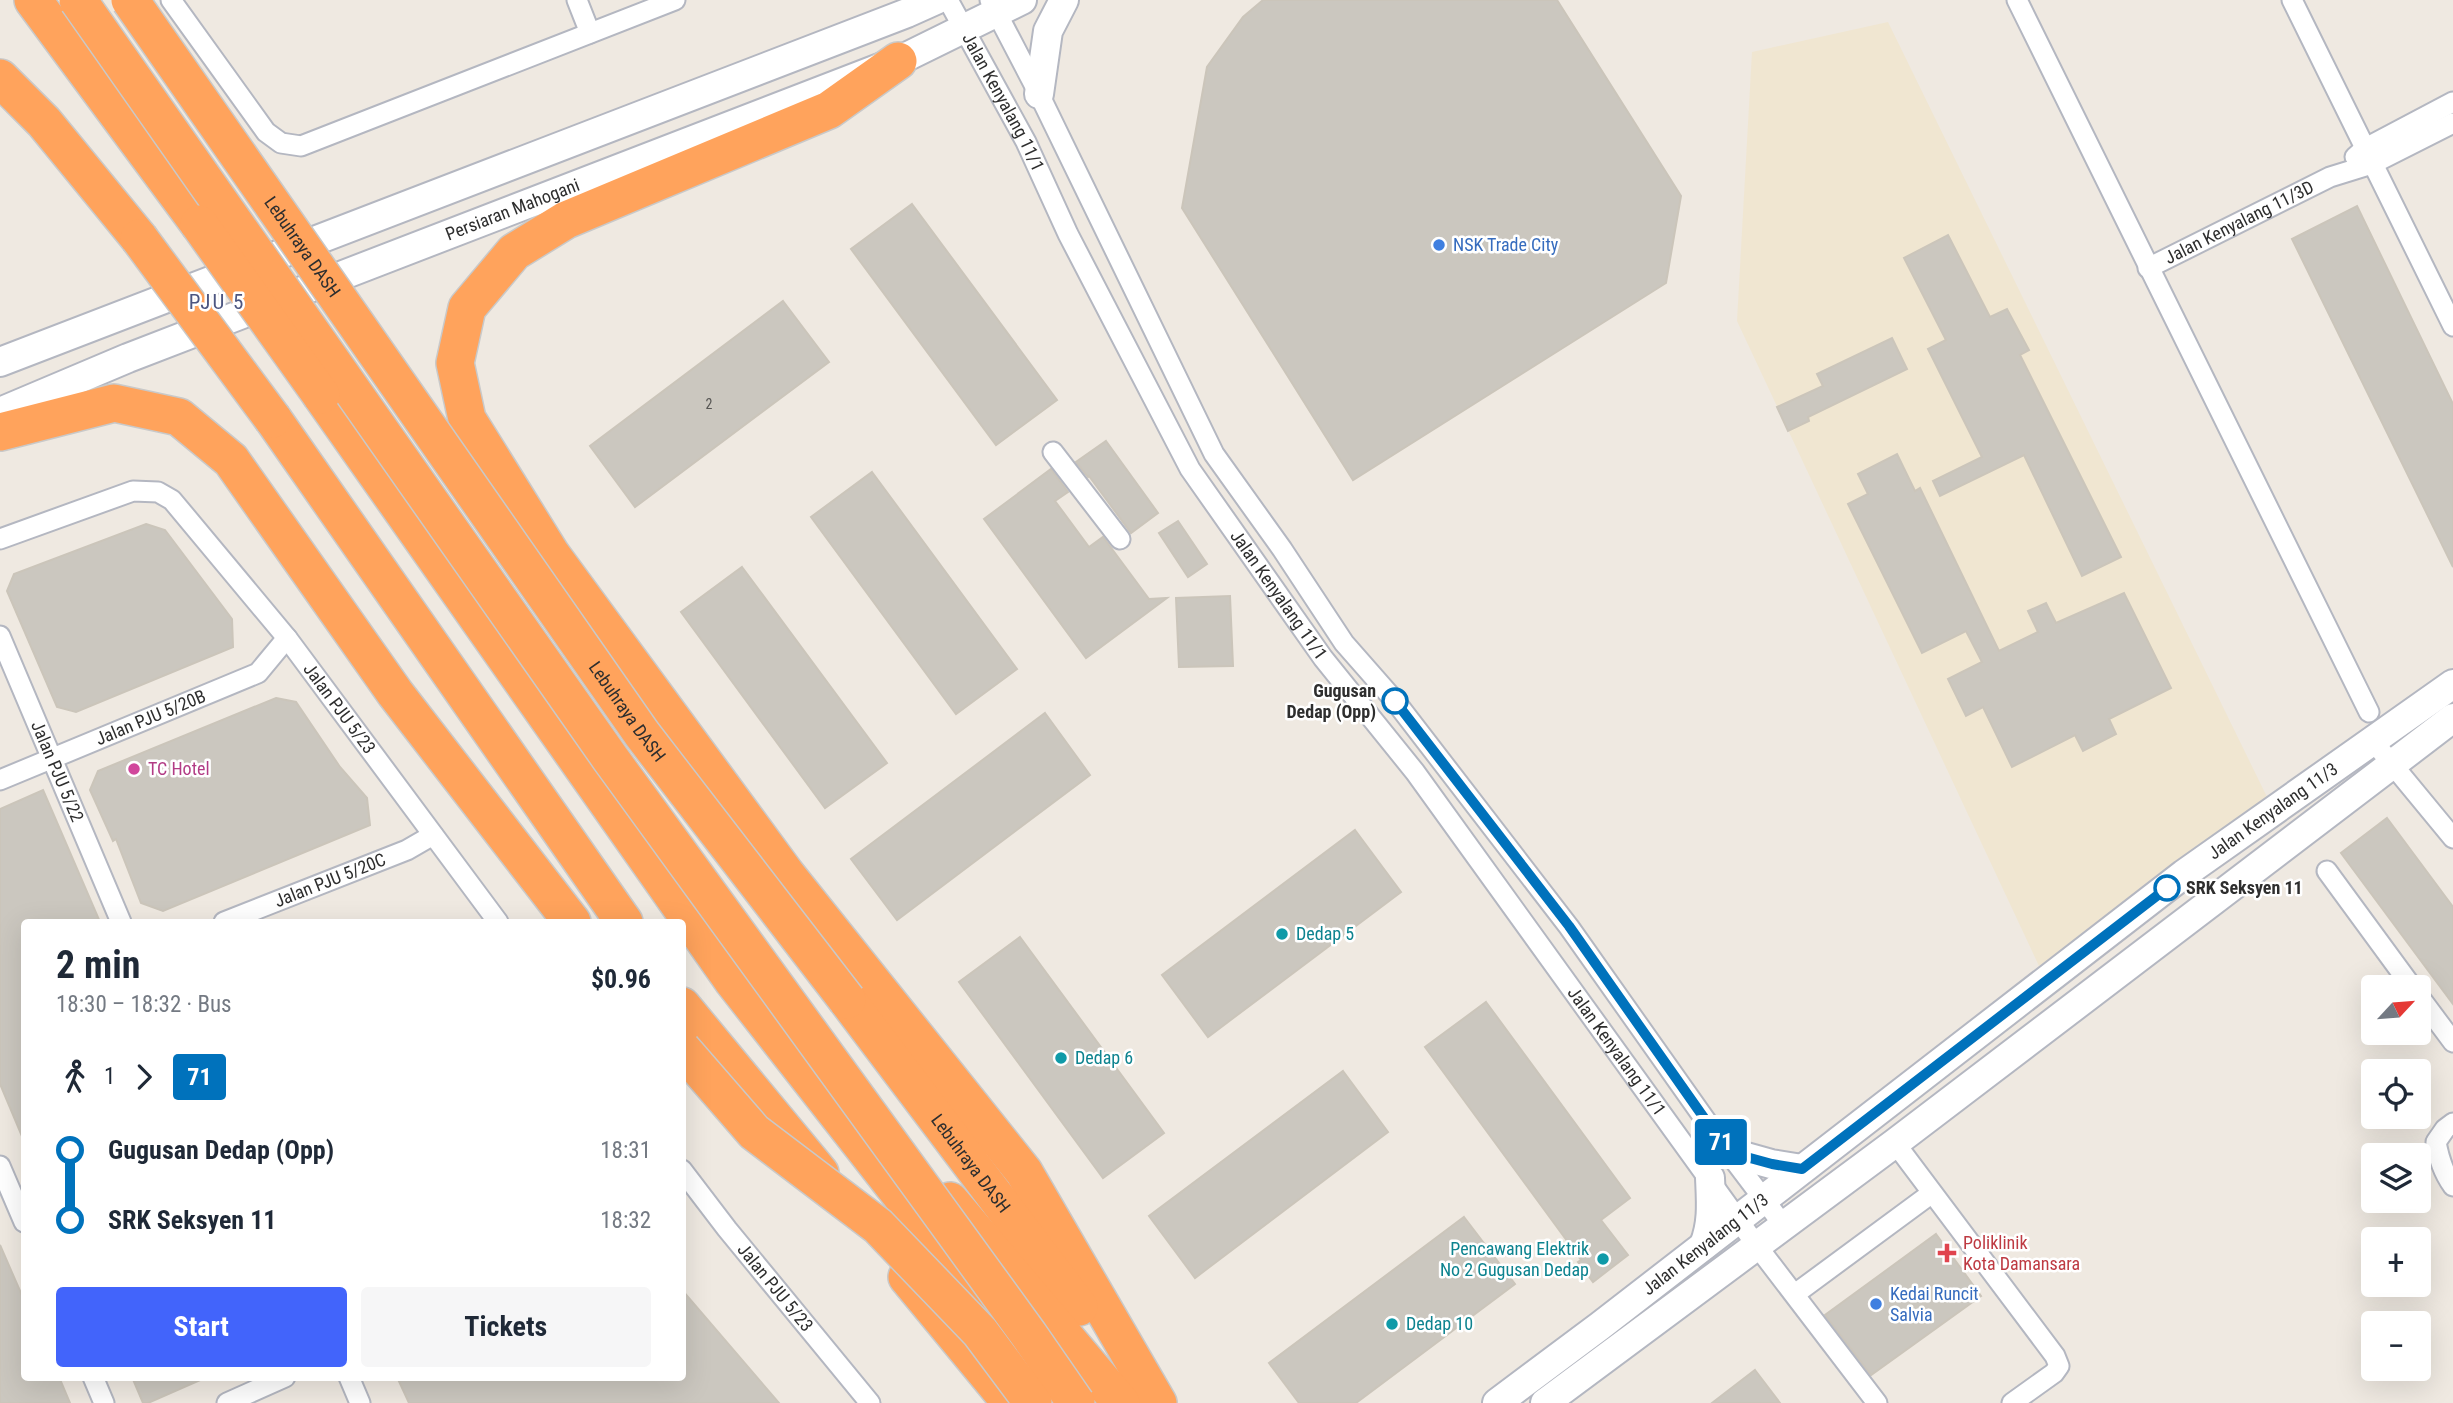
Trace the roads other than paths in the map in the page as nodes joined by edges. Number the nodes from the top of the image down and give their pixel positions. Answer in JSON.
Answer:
{"nodes":[{"id":1,"x":33,"y":0,"type":"edge"},
{"id":2,"x":78,"y":0,"type":"edge"},
{"id":3,"x":130,"y":0,"type":"edge"},
{"id":4,"x":171,"y":0,"type":"edge"},
{"id":5,"x":577,"y":0,"type":"edge"},
{"id":6,"x":675,"y":0,"type":"edge"},
{"id":7,"x":936,"y":0,"type":"edge"},
{"id":8,"x":948,"y":0,"type":"edge"},
{"id":9,"x":1022,"y":0,"type":"edge"},
{"id":10,"x":1064,"y":0,"type":"edge"},
{"id":11,"x":2017,"y":0,"type":"edge"},
{"id":12,"x":2292,"y":0,"type":"edge"},
{"id":13,"x":993,"y":6,"type":"edge"},
{"id":14,"x":964,"y":28,"type":"junction"},
{"id":15,"x":590,"y":33,"type":"junction"},
{"id":16,"x":898,"y":61,"type":"junction"},
{"id":17,"x":0,"y":78,"type":"edge"},
{"id":18,"x":1038,"y":93,"type":"junction"},
{"id":19,"x":2453,"y":102,"type":"edge"},
{"id":20,"x":2453,"y":123,"type":"edge"},
{"id":21,"x":2368,"y":157,"type":"junction"},
{"id":22,"x":2148,"y":268,"type":"junction"},
{"id":23,"x":2453,"y":326,"type":"edge"},
{"id":24,"x":0,"y":362,"type":"edge"},
{"id":25,"x":0,"y":412,"type":"edge"},
{"id":26,"x":0,"y":432,"type":"edge"},
{"id":27,"x":1053,"y":452,"type":"dead end"},
{"id":28,"x":0,"y":539,"type":"edge"},
{"id":29,"x":1120,"y":539,"type":"dead end"},
{"id":30,"x":0,"y":636,"type":"edge"},
{"id":31,"x":287,"y":638,"type":"junction"},
{"id":32,"x":2453,"y":684,"type":"edge"},
{"id":33,"x":2369,"y":712,"type":"dead end"},
{"id":34,"x":2453,"y":718,"type":"edge"},
{"id":35,"x":2373,"y":741,"type":"junction"},
{"id":36,"x":51,"y":759,"type":"junction"},
{"id":37,"x":2392,"y":765,"type":"junction"},
{"id":38,"x":0,"y":780,"type":"edge"},
{"id":39,"x":433,"y":835,"type":"junction"},
{"id":40,"x":2453,"y":838,"type":"edge"},
{"id":41,"x":2327,"y":871,"type":"dead end"},
{"id":42,"x":118,"y":914,"type":"edge"},
{"id":43,"x":231,"y":919,"type":"edge"},
{"id":44,"x":496,"y":919,"type":"edge"},
{"id":45,"x":570,"y":919,"type":"edge"},
{"id":46,"x":622,"y":919,"type":"edge"},
{"id":47,"x":2403,"y":975,"type":"edge"},
{"id":48,"x":733,"y":981,"type":"junction"},
{"id":49,"x":686,"y":1011,"type":"edge"},
{"id":50,"x":2431,"y":1012,"type":"edge"},
{"id":51,"x":2453,"y":1042,"type":"edge"},
{"id":52,"x":686,"y":1054,"type":"edge"},
{"id":53,"x":2453,"y":1123,"type":"edge"},
{"id":54,"x":1895,"y":1143,"type":"junction"},
{"id":55,"x":1728,"y":1152,"type":"junction"},
{"id":56,"x":0,"y":1167,"type":"edge"},
{"id":57,"x":1802,"y":1169,"type":"junction"},
{"id":58,"x":686,"y":1175,"type":"edge"},
{"id":59,"x":1710,"y":1178,"type":"junction"},
{"id":60,"x":2449,"y":1181,"type":"edge"},
{"id":61,"x":1932,"y":1193,"type":"junction"},
{"id":62,"x":1764,"y":1198,"type":"junction"},
{"id":63,"x":21,"y":1215,"type":"edge"},
{"id":64,"x":1737,"y":1218,"type":"junction"},
{"id":65,"x":1784,"y":1226,"type":"junction"},
{"id":66,"x":1703,"y":1245,"type":"junction"},
{"id":67,"x":1757,"y":1246,"type":"junction"},
{"id":68,"x":1795,"y":1294,"type":"junction"},
{"id":69,"x":1557,"y":1358,"type":"junction"},
{"id":70,"x":1575,"y":1380,"type":"junction"},
{"id":71,"x":95,"y":1381,"type":"edge"},
{"id":72,"x":276,"y":1381,"type":"edge"},
{"id":73,"x":351,"y":1381,"type":"edge"},
{"id":74,"x":104,"y":1403,"type":"edge"},
{"id":75,"x":227,"y":1403,"type":"edge"},
{"id":76,"x":360,"y":1403,"type":"edge"},
{"id":77,"x":870,"y":1403,"type":"edge"},
{"id":78,"x":1011,"y":1403,"type":"edge"},
{"id":79,"x":1033,"y":1403,"type":"edge"},
{"id":80,"x":1066,"y":1403,"type":"edge"},
{"id":81,"x":1076,"y":1403,"type":"edge"},
{"id":82,"x":1121,"y":1403,"type":"edge"},
{"id":83,"x":1151,"y":1403,"type":"edge"},
{"id":84,"x":1158,"y":1403,"type":"edge"},
{"id":85,"x":1497,"y":1403,"type":"edge"},
{"id":86,"x":1545,"y":1403,"type":"edge"},
{"id":87,"x":1877,"y":1403,"type":"edge"},
{"id":88,"x":2012,"y":1403,"type":"edge"}],
"edges":[{"from":1,"to":48,"type":"highway","bridge":true},
{"from":2,"to":81,"type":"highway","bridge":true},
{"from":3,"to":83,"type":"highway","name":"Lebuhraya DASH","bridge":true},
{"from":4,"to":15,"type":"street"},
{"from":5,"to":15,"type":"street"},
{"from":6,"to":15,"type":"street"},
{"from":7,"to":24,"type":"street"},
{"from":8,"to":14,"type":"street","name":"Jalan Kenyalang 11/1"},
{"from":9,"to":13,"type":"street","name":"Persiaran Mahogani"},
{"from":10,"to":18,"type":"street"},
{"from":11,"to":22,"type":"street"},
{"from":12,"to":21,"type":"street"},
{"from":13,"to":14,"type":"street","name":"Persiaran Mahogani"},
{"from":13,"to":18,"type":"street","name":"Jalan Kenyalang 11/1"},
{"from":14,"to":16,"type":"street","name":"Persiaran Mahogani"},
{"from":14,"to":59,"type":"street","name":"Jalan Kenyalang 11/1"},
{"from":16,"to":25,"type":"street","name":"Persiaran Mahogani"},
{"from":16,"to":84,"type":"highway"},
{"from":17,"to":46,"type":"highway","bridge":true},
{"from":18,"to":55,"type":"street","name":"Jalan Kenyalang 11/1"},
{"from":19,"to":21,"type":"street","name":"Jalan Kenyalang 11/3D"},
{"from":20,"to":21,"type":"street","name":"Jalan Kenyalang 11/3D"},
{"from":21,"to":22,"type":"street","name":"Jalan Kenyalang 11/3D"},
{"from":21,"to":23,"type":"street"},
{"from":22,"to":33,"type":"street"},
{"from":26,"to":45,"type":"highway"},
{"from":27,"to":29,"type":"street"},
{"from":28,"to":31,"type":"street","name":"Jalan PJU 5/23"},
{"from":30,"to":36,"type":"street","name":"Jalan PJU 5/22"},
{"from":31,"to":36,"type":"street","name":"Jalan PJU 5/20B"},
{"from":31,"to":39,"type":"street","name":"Jalan PJU 5/23"},
{"from":32,"to":35,"type":"street","name":"Jalan Kenyalang 11/3"},
{"from":34,"to":37,"type":"street","name":"Jalan Kenyalang 11/3"},
{"from":35,"to":37,"type":"street"},
{"from":35,"to":57,"type":"street","name":"Jalan Kenyalang 11/3"},
{"from":36,"to":38,"type":"street","name":"Jalan PJU 5/20B"},
{"from":36,"to":42,"type":"street","name":"Jalan PJU 5/22"},
{"from":37,"to":40,"type":"street"},
{"from":37,"to":54,"type":"street","name":"Jalan Kenyalang 11/3"},
{"from":39,"to":43,"type":"street","name":"Jalan PJU 5/20C"},
{"from":39,"to":44,"type":"street","name":"Jalan PJU 5/23"},
{"from":41,"to":47,"type":"street"},
{"from":48,"to":80,"type":"highway"},
{"from":48,"to":82,"type":"highway"},
{"from":49,"to":78,"type":"highway"},
{"from":50,"to":51,"type":"street"},
{"from":52,"to":79,"type":"highway","bridge":true},
{"from":53,"to":60,"type":"street"},
{"from":54,"to":61,"type":"street"},
{"from":54,"to":65,"type":"street","name":"Jalan Kenyalang 11/3"},
{"from":55,"to":57,"type":"street"},
{"from":55,"to":62,"type":"street","name":"Jalan Kenyalang 11/1"},
{"from":56,"to":63,"type":"street"},
{"from":57,"to":62,"type":"street","name":"Jalan Kenyalang 11/3"},
{"from":58,"to":77,"type":"street","name":"Jalan PJU 5/23"},
{"from":59,"to":64,"type":"street","name":"Jalan Kenyalang 11/1"},
{"from":59,"to":66,"type":"street"},
{"from":61,"to":68,"type":"street"},
{"from":61,"to":88,"type":"street"},
{"from":62,"to":64,"type":"street","name":"Jalan Kenyalang 11/3"},
{"from":62,"to":65,"type":"street","name":"Jalan Kenyalang 11/1"},
{"from":64,"to":66,"type":"street","name":"Jalan Kenyalang 11/3"},
{"from":64,"to":67,"type":"street","name":"Jalan Kenyalang 11/1"},
{"from":65,"to":67,"type":"street","name":"Jalan Kenyalang 11/3"},
{"from":66,"to":69,"type":"street","name":"Jalan Kenyalang 11/3"},
{"from":67,"to":68,"type":"street","name":"Jalan Kenyalang 11/1"},
{"from":67,"to":70,"type":"street","name":"Jalan Kenyalang 11/3"},
{"from":68,"to":87,"type":"street","name":"Jalan Kenyalang 11/1"},
{"from":69,"to":70,"type":"street"},
{"from":69,"to":85,"type":"street","name":"Jalan Kenyalang 11/3"},
{"from":70,"to":86,"type":"street","name":"Jalan Kenyalang 11/3"},
{"from":71,"to":74,"type":"street"},
{"from":72,"to":75,"type":"street"},
{"from":73,"to":76,"type":"street"}]}
